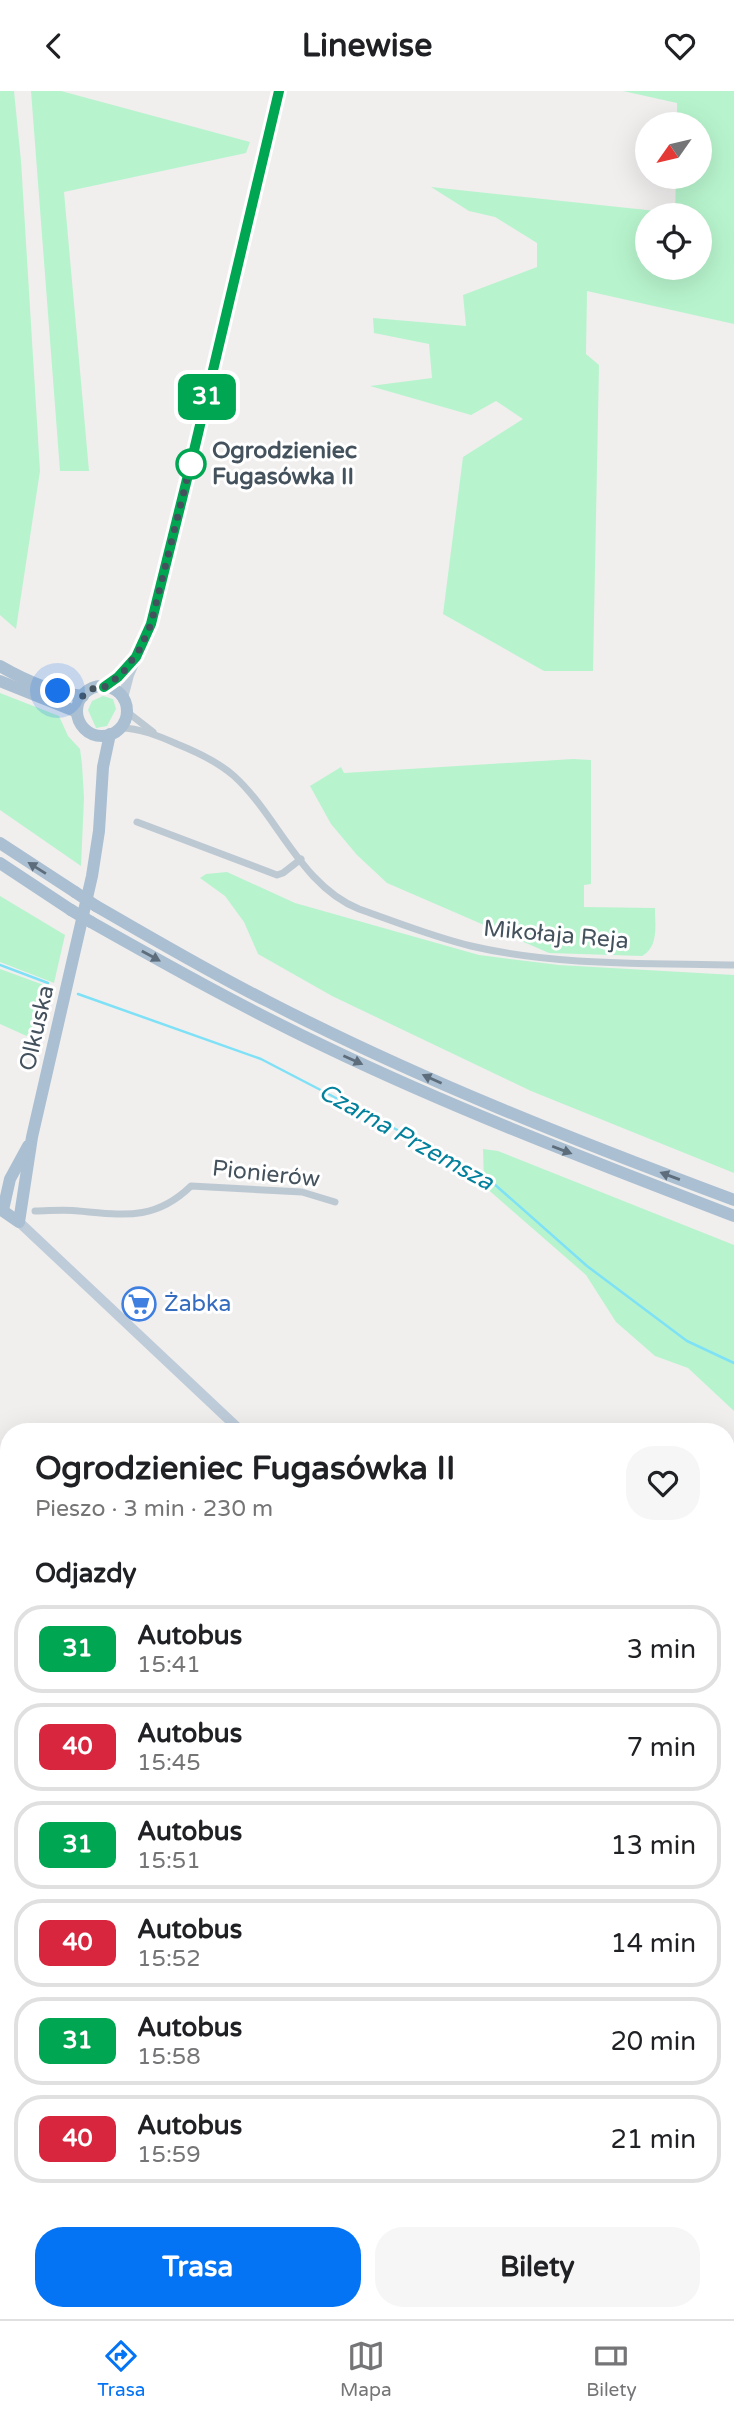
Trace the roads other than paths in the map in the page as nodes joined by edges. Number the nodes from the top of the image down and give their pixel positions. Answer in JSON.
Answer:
{"nodes":[{"id":1,"x":279,"y":91,"type":"edge"},
{"id":2,"x":136,"y":657,"type":"junction"},
{"id":3,"x":0,"y":666,"type":"edge"},
{"id":4,"x":0,"y":681,"type":"edge"},
{"id":5,"x":104,"y":687,"type":"junction"},
{"id":6,"x":83,"y":696,"type":"junction"},
{"id":7,"x":125,"y":705,"type":"junction"},
{"id":8,"x":77,"y":712,"type":"junction"},
{"id":9,"x":115,"y":731,"type":"junction"},
{"id":10,"x":92,"y":734,"type":"junction"},
{"id":11,"x":157,"y":735,"type":"junction"},
{"id":12,"x":101,"y":783,"type":"junction"},
{"id":13,"x":137,"y":822,"type":"dead end"},
{"id":14,"x":0,"y":843,"type":"edge"},
{"id":15,"x":301,"y":859,"type":"junction"},
{"id":16,"x":0,"y":863,"type":"edge"},
{"id":17,"x":86,"y":925,"type":"junction"},
{"id":18,"x":734,"y":965,"type":"edge"},
{"id":19,"x":32,"y":1137,"type":"junction"},
{"id":20,"x":5,"y":1181,"type":"edge"},
{"id":21,"x":734,"y":1200,"type":"edge"},
{"id":22,"x":335,"y":1202,"type":"dead end"},
{"id":23,"x":1,"y":1210,"type":"edge"},
{"id":24,"x":35,"y":1211,"type":"dead end"},
{"id":25,"x":734,"y":1216,"type":"edge"},
{"id":26,"x":19,"y":1222,"type":"junction"},
{"id":27,"x":233,"y":1423,"type":"edge"}],
"edges":[{"from":1,"to":2,"type":"main road"},
{"from":2,"to":5,"type":"main road"},
{"from":2,"to":7,"type":"main road"},
{"from":3,"to":6,"type":"main road"},
{"from":4,"to":8,"type":"main road"},
{"from":5,"to":6,"type":"main road"},
{"from":5,"to":7,"type":"main road"},
{"from":6,"to":8,"type":"main road"},
{"from":7,"to":9,"type":"main road"},
{"from":7,"to":11,"type":"street","name":"Mikołaja Reja"},
{"from":8,"to":10,"type":"main road"},
{"from":9,"to":10,"type":"main road"},
{"from":9,"to":11,"type":"street","name":"Mikołaja Reja"},
{"from":9,"to":12,"type":"main road"},
{"from":10,"to":12,"type":"main road"},
{"from":11,"to":15,"type":"street","name":"Mikołaja Reja"},
{"from":12,"to":17,"type":"main road","name":"Olkuska"},
{"from":13,"to":15,"type":"street"},
{"from":21,"to":14,"type":"main road","one_way":true,"bridge":true},
{"from":15,"to":18,"type":"street","name":"Mikołaja Reja"},
{"from":16,"to":17,"type":"main road","bridge":true},
{"from":17,"to":19,"type":"main road","name":"Olkuska"},
{"from":17,"to":25,"type":"main road","one_way":true},
{"from":19,"to":20,"type":"main road","name":"Olkuska"},
{"from":19,"to":26,"type":"main road","name":"Olkuska"},
{"from":20,"to":23,"type":"main road","name":"Olkuska"},
{"from":22,"to":24,"type":"street","name":"Pionierów"},
{"from":23,"to":26,"type":"main road"},
{"from":26,"to":27,"type":"main road"}]}
